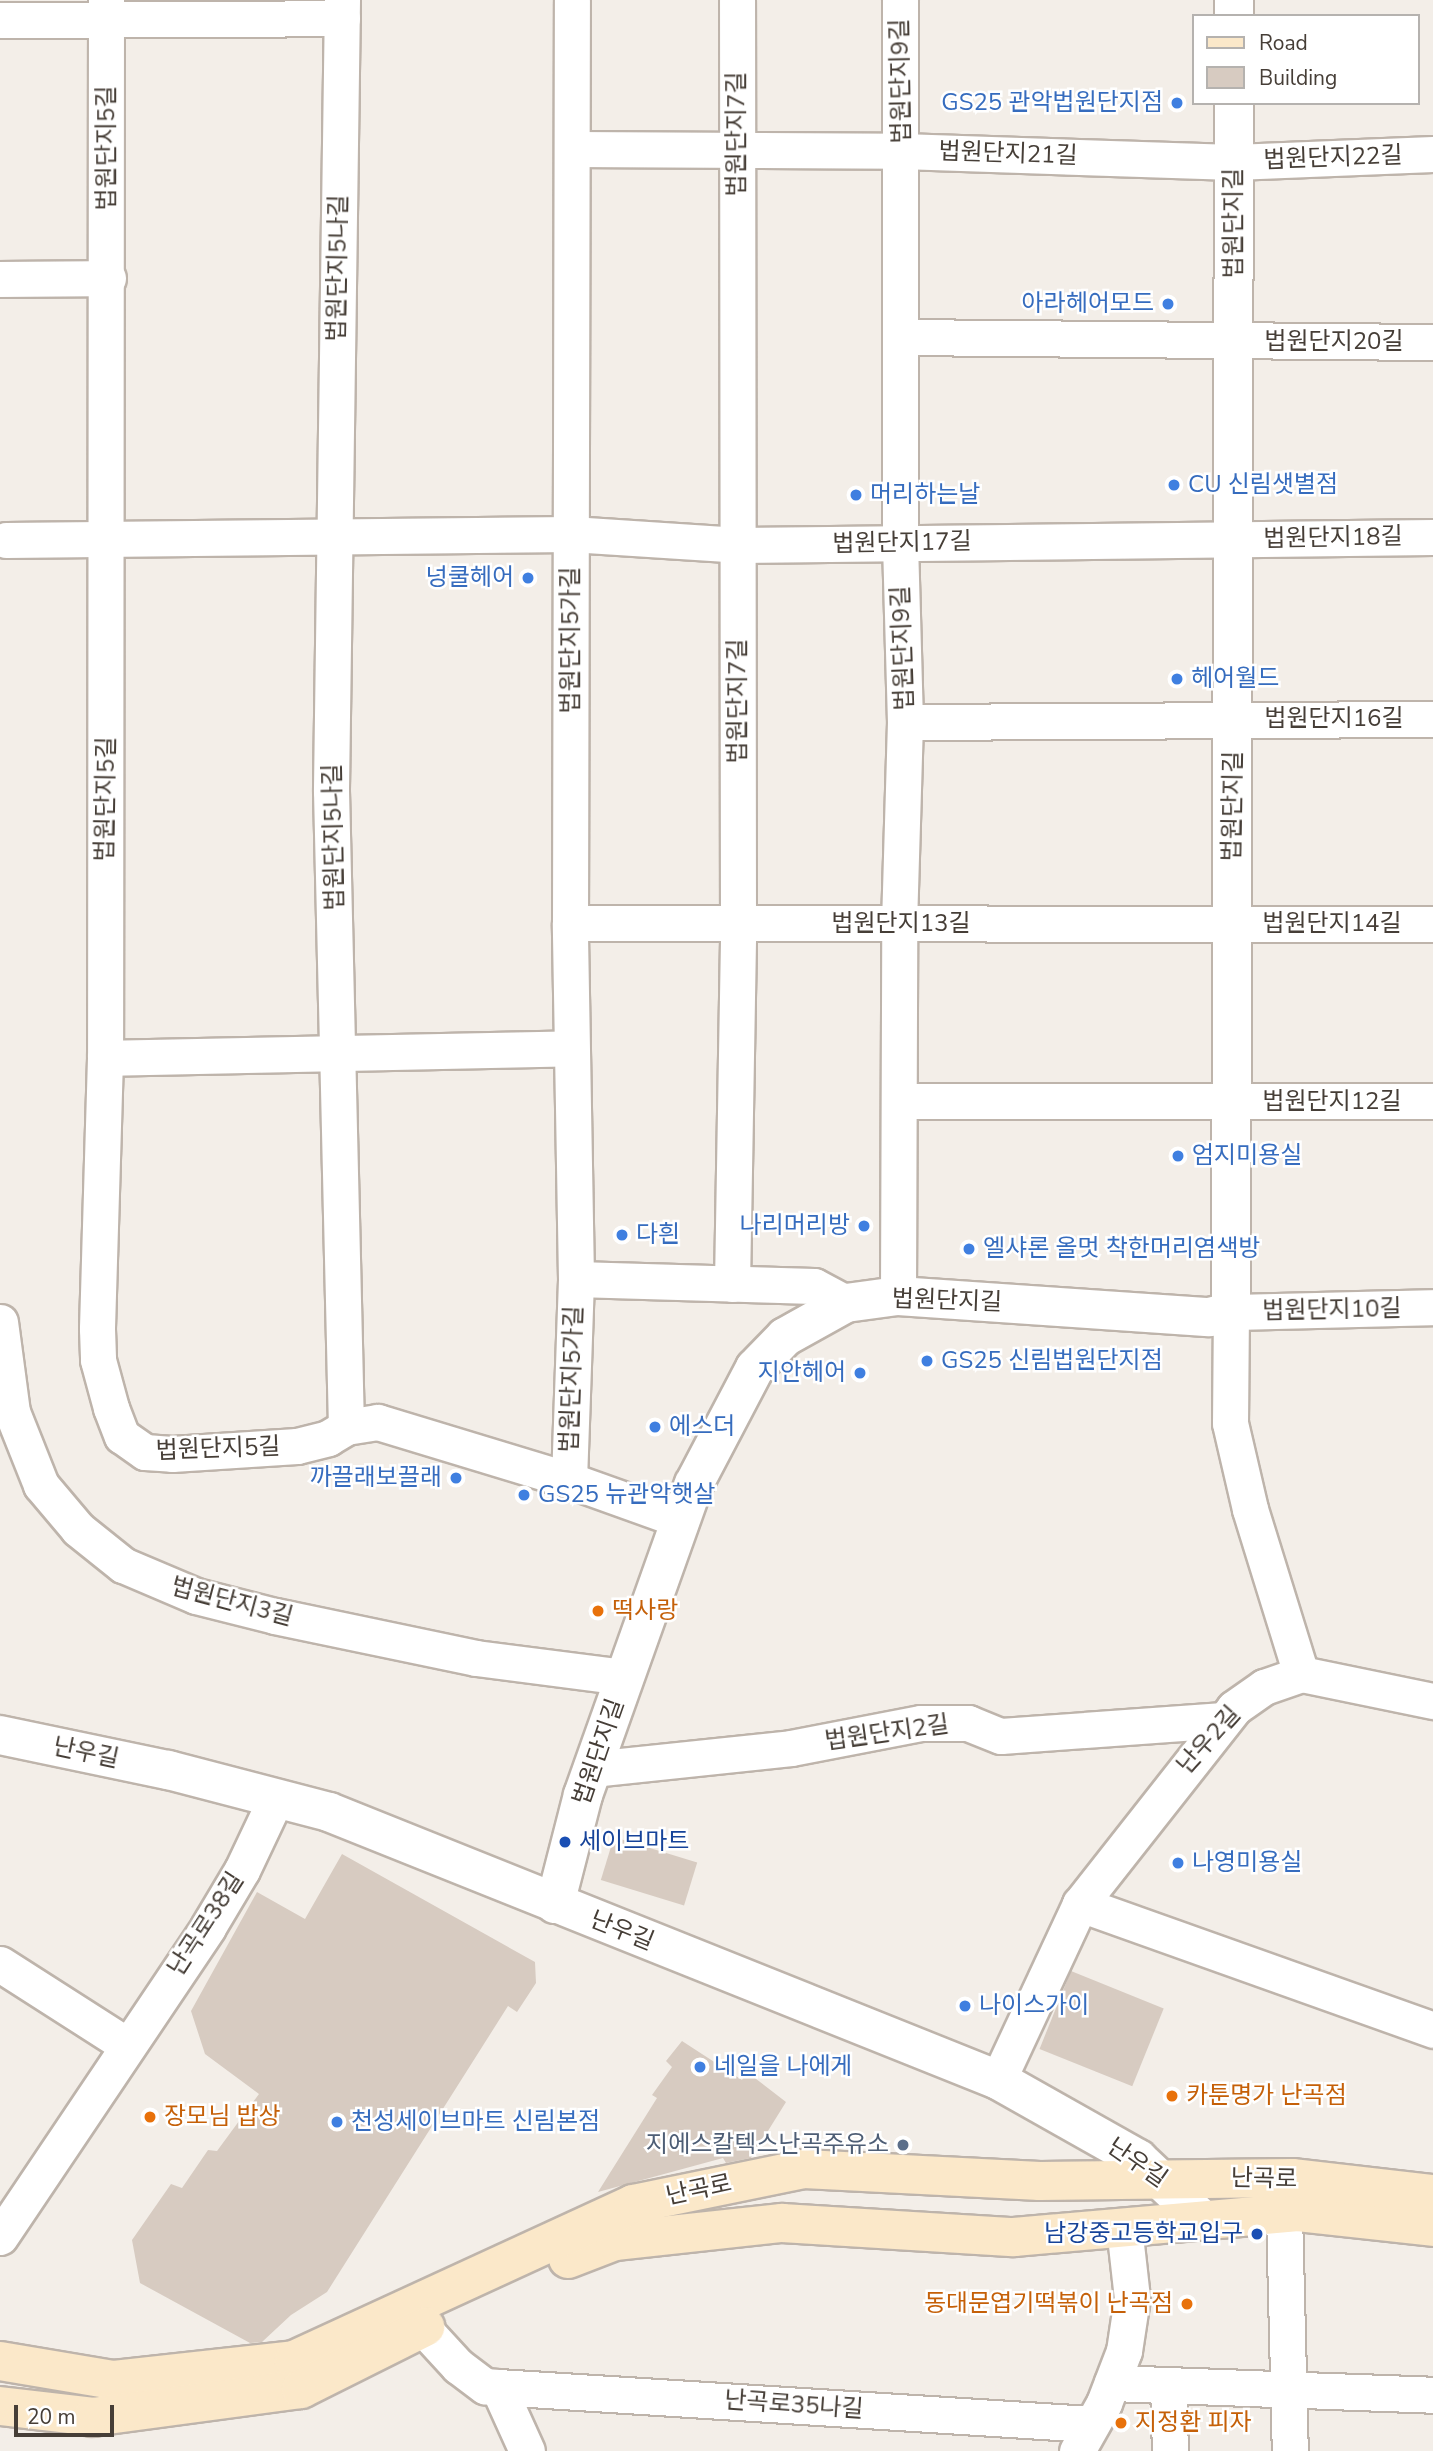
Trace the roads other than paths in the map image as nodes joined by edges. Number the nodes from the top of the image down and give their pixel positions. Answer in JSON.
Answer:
{"nodes":[{"id":1,"x":572,"y":0,"type":"edge"},
{"id":2,"x":737,"y":0,"type":"edge"},
{"id":3,"x":900,"y":0,"type":"edge"},
{"id":4,"x":106,"y":9,"type":"edge"},
{"id":5,"x":342,"y":9,"type":"edge"},
{"id":6,"x":0,"y":20,"type":"edge"},
{"id":7,"x":1234,"y":105,"type":"edge"},
{"id":8,"x":572,"y":149,"type":"junction"},
{"id":9,"x":737,"y":149,"type":"junction"},
{"id":10,"x":901,"y":150,"type":"junction"},
{"id":11,"x":1433,"y":155,"type":"edge"},
{"id":12,"x":1234,"y":162,"type":"junction"},
{"id":13,"x":108,"y":278,"type":"junction"},
{"id":14,"x":0,"y":279,"type":"edge"},
{"id":15,"x":900,"y":337,"type":"junction"},
{"id":16,"x":1234,"y":342,"type":"junction"},
{"id":17,"x":1433,"y":342,"type":"edge"},
{"id":18,"x":571,"y":534,"type":"junction"},
{"id":19,"x":333,"y":537,"type":"junction"},
{"id":20,"x":1433,"y":537,"type":"edge"},
{"id":21,"x":108,"y":539,"type":"junction"},
{"id":22,"x":1233,"y":539,"type":"junction"},
{"id":23,"x":6,"y":540,"type":"dead end"},
{"id":24,"x":900,"y":543,"type":"junction"},
{"id":25,"x":739,"y":545,"type":"junction"},
{"id":26,"x":1433,"y":719,"type":"edge"},
{"id":27,"x":1235,"y":720,"type":"junction"},
{"id":28,"x":905,"y":722,"type":"junction"},
{"id":29,"x":570,"y":923,"type":"junction"},
{"id":30,"x":738,"y":923,"type":"junction"},
{"id":31,"x":899,"y":924,"type":"junction"},
{"id":32,"x":1231,"y":924,"type":"junction"},
{"id":33,"x":1433,"y":924,"type":"edge"},
{"id":34,"x":570,"y":1048,"type":"junction"},
{"id":35,"x":340,"y":1053,"type":"junction"},
{"id":36,"x":105,"y":1058,"type":"junction"},
{"id":37,"x":900,"y":1101,"type":"junction"},
{"id":38,"x":1433,"y":1101,"type":"edge"},
{"id":39,"x":1232,"y":1102,"type":"junction"},
{"id":40,"x":576,"y":1279,"type":"junction"},
{"id":41,"x":732,"y":1284,"type":"junction"},
{"id":42,"x":898,"y":1296,"type":"junction"},
{"id":43,"x":846,"y":1303,"type":"junction"},
{"id":44,"x":1433,"y":1307,"type":"edge"},
{"id":45,"x":1231,"y":1312,"type":"junction"},
{"id":46,"x":0,"y":1322,"type":"edge"},
{"id":47,"x":346,"y":1427,"type":"junction"},
{"id":48,"x":569,"y":1480,"type":"junction"},
{"id":49,"x":681,"y":1520,"type":"junction"},
{"id":50,"x":1301,"y":1674,"type":"junction"},
{"id":51,"x":625,"y":1677,"type":"junction"},
{"id":52,"x":1433,"y":1701,"type":"edge"},
{"id":53,"x":1223,"y":1720,"type":"junction"},
{"id":54,"x":0,"y":1735,"type":"edge"},
{"id":55,"x":592,"y":1769,"type":"junction"},
{"id":56,"x":276,"y":1798,"type":"junction"},
{"id":57,"x":555,"y":1904,"type":"junction"},
{"id":58,"x":1080,"y":1904,"type":"junction"},
{"id":59,"x":0,"y":1964,"type":"edge"},
{"id":60,"x":1433,"y":2031,"type":"edge"},
{"id":61,"x":125,"y":2044,"type":"junction"},
{"id":62,"x":998,"y":2080,"type":"junction"},
{"id":63,"x":1161,"y":2178,"type":"junction"},
{"id":64,"x":1433,"y":2194,"type":"edge"},
{"id":65,"x":1284,"y":2213,"type":"junction"},
{"id":66,"x":1203,"y":2220,"type":"junction"},
{"id":67,"x":1124,"y":2227,"type":"junction"},
{"id":68,"x":1433,"y":2227,"type":"edge"},
{"id":69,"x":0,"y":2237,"type":"edge"},
{"id":70,"x":423,"y":2328,"type":"junction"},
{"id":71,"x":0,"y":2361,"type":"edge"},
{"id":72,"x":1112,"y":2383,"type":"junction"},
{"id":73,"x":1168,"y":2385,"type":"junction"},
{"id":74,"x":498,"y":2387,"type":"junction"},
{"id":75,"x":1289,"y":2390,"type":"junction"},
{"id":76,"x":1433,"y":2395,"type":"edge"},
{"id":77,"x":0,"y":2406,"type":"edge"},
{"id":78,"x":1083,"y":2438,"type":"edge"},
{"id":79,"x":527,"y":2451,"type":"edge"},
{"id":80,"x":1170,"y":2451,"type":"edge"},
{"id":81,"x":1290,"y":2451,"type":"edge"}],
"edges":[{"from":1,"to":8,"type":"street","name":"법원단지5가길"},
{"from":2,"to":9,"type":"street","name":"법원단지7길"},
{"from":3,"to":10,"type":"street","name":"법원단지9길"},
{"from":4,"to":5,"type":"street"},
{"from":4,"to":6,"type":"street"},
{"from":4,"to":13,"type":"street","name":"법원단지5길"},
{"from":5,"to":19,"type":"street","name":"법원단지5나길"},
{"from":7,"to":12,"type":"street","name":"법원단지길"},
{"from":8,"to":9,"type":"street","name":"법원단지21길"},
{"from":8,"to":18,"type":"street","name":"법원단지5가길"},
{"from":9,"to":10,"type":"street","name":"법원단지21길"},
{"from":9,"to":25,"type":"street","name":"법원단지7길"},
{"from":10,"to":12,"type":"street","name":"법원단지21길"},
{"from":10,"to":15,"type":"street","name":"법원단지9길"},
{"from":11,"to":12,"type":"street","name":"법원단지22길"},
{"from":12,"to":16,"type":"street","name":"법원단지길"},
{"from":13,"to":14,"type":"street"},
{"from":13,"to":21,"type":"street","name":"법원단지5길"},
{"from":15,"to":16,"type":"street"},
{"from":15,"to":24,"type":"street","name":"법원단지9길"},
{"from":16,"to":17,"type":"street","name":"법원단지20길"},
{"from":16,"to":22,"type":"street","name":"법원단지길"},
{"from":18,"to":19,"type":"street"},
{"from":18,"to":25,"type":"street","name":"법원단지17길"},
{"from":18,"to":29,"type":"street","name":"법원단지5가길"},
{"from":19,"to":21,"type":"street"},
{"from":19,"to":35,"type":"street","name":"법원단지5나길"},
{"from":20,"to":22,"type":"street","name":"법원단지18길"},
{"from":21,"to":23,"type":"street"},
{"from":21,"to":36,"type":"street","name":"법원단지5길"},
{"from":22,"to":24,"type":"street","name":"법원단지17길"},
{"from":22,"to":27,"type":"street","name":"법원단지길"},
{"from":24,"to":25,"type":"street","name":"법원단지17길"},
{"from":24,"to":28,"type":"street","name":"법원단지9길"},
{"from":25,"to":30,"type":"street","name":"법원단지7길"},
{"from":26,"to":27,"type":"street","name":"법원단지16길"},
{"from":27,"to":28,"type":"street","name":"법원단지길"},
{"from":27,"to":32,"type":"street","name":"법원단지길"},
{"from":28,"to":31,"type":"street","name":"법원단지9길"},
{"from":29,"to":30,"type":"street","name":"법원단지13길"},
{"from":29,"to":34,"type":"street","name":"법원단지5가길"},
{"from":30,"to":31,"type":"street","name":"법원단지13길"},
{"from":30,"to":41,"type":"street","name":"법원단지7길"},
{"from":31,"to":32,"type":"street","name":"법원단지13길"},
{"from":31,"to":37,"type":"street","name":"법원단지9길"},
{"from":32,"to":33,"type":"street","name":"법원단지14길"},
{"from":32,"to":39,"type":"street","name":"법원단지길"},
{"from":34,"to":35,"type":"street"},
{"from":34,"to":40,"type":"street","name":"법원단지5가길"},
{"from":35,"to":36,"type":"street"},
{"from":35,"to":47,"type":"street","name":"법원단지5나길"},
{"from":36,"to":47,"type":"street","name":"법원단지5길"},
{"from":37,"to":39,"type":"street"},
{"from":37,"to":42,"type":"street","name":"법원단지9길"},
{"from":38,"to":39,"type":"street","name":"법원단지12길"},
{"from":39,"to":45,"type":"street","name":"법원단지길"},
{"from":40,"to":41,"type":"street","name":"법원단지5가길"},
{"from":40,"to":48,"type":"street","name":"법원단지5가길"},
{"from":41,"to":43,"type":"street"},
{"from":42,"to":43,"type":"street","name":"법원단지길"},
{"from":42,"to":45,"type":"street","name":"법원단지길"},
{"from":43,"to":49,"type":"street","name":"법원단지길"},
{"from":44,"to":45,"type":"street","name":"법원단지10길"},
{"from":45,"to":50,"type":"street"},
{"from":46,"to":51,"type":"street","name":"법원단지3길"},
{"from":47,"to":48,"type":"street","name":"법원단지5길"},
{"from":48,"to":49,"type":"street","name":"법원단지5길"},
{"from":49,"to":51,"type":"street","name":"법원단지길"},
{"from":50,"to":52,"type":"street"},
{"from":50,"to":53,"type":"street","name":"난우2길"},
{"from":51,"to":55,"type":"street","name":"법원단지길"},
{"from":53,"to":55,"type":"street","name":"법원단지2길"},
{"from":53,"to":58,"type":"street","name":"난우2길"},
{"from":54,"to":56,"type":"street","name":"난우길"},
{"from":55,"to":57,"type":"street","name":"법원단지길"},
{"from":56,"to":57,"type":"street","name":"난우길"},
{"from":56,"to":61,"type":"street","name":"난곡로38길"},
{"from":57,"to":62,"type":"street","name":"난우길"},
{"from":58,"to":60,"type":"street"},
{"from":58,"to":62,"type":"street","name":"난우2길"},
{"from":59,"to":61,"type":"street"},
{"from":61,"to":69,"type":"street","name":"난곡로38길"},
{"from":62,"to":63,"type":"street","name":"난우길"},
{"from":63,"to":64,"type":"main road","name":"난곡로"},
{"from":63,"to":66,"type":"street","name":"난우길"},
{"from":63,"to":71,"type":"main road","name":"난곡로"},
{"from":65,"to":66,"type":"main road","name":"난곡로"},
{"from":65,"to":68,"type":"main road","name":"난곡로"},
{"from":65,"to":75,"type":"street","name":"난곡로"},
{"from":66,"to":67,"type":"main road","name":"난곡로"},
{"from":67,"to":70,"type":"main road","name":"난곡로"},
{"from":67,"to":72,"type":"street"},
{"from":70,"to":74,"type":"street"},
{"from":70,"to":77,"type":"main road","name":"난곡로"},
{"from":72,"to":73,"type":"street"},
{"from":72,"to":78,"type":"street"},
{"from":73,"to":75,"type":"street"},
{"from":73,"to":80,"type":"street"},
{"from":74,"to":78,"type":"street","name":"난곡로35나길"},
{"from":74,"to":79,"type":"street"},
{"from":75,"to":76,"type":"street"},
{"from":75,"to":81,"type":"street","name":"난곡로"}]}
